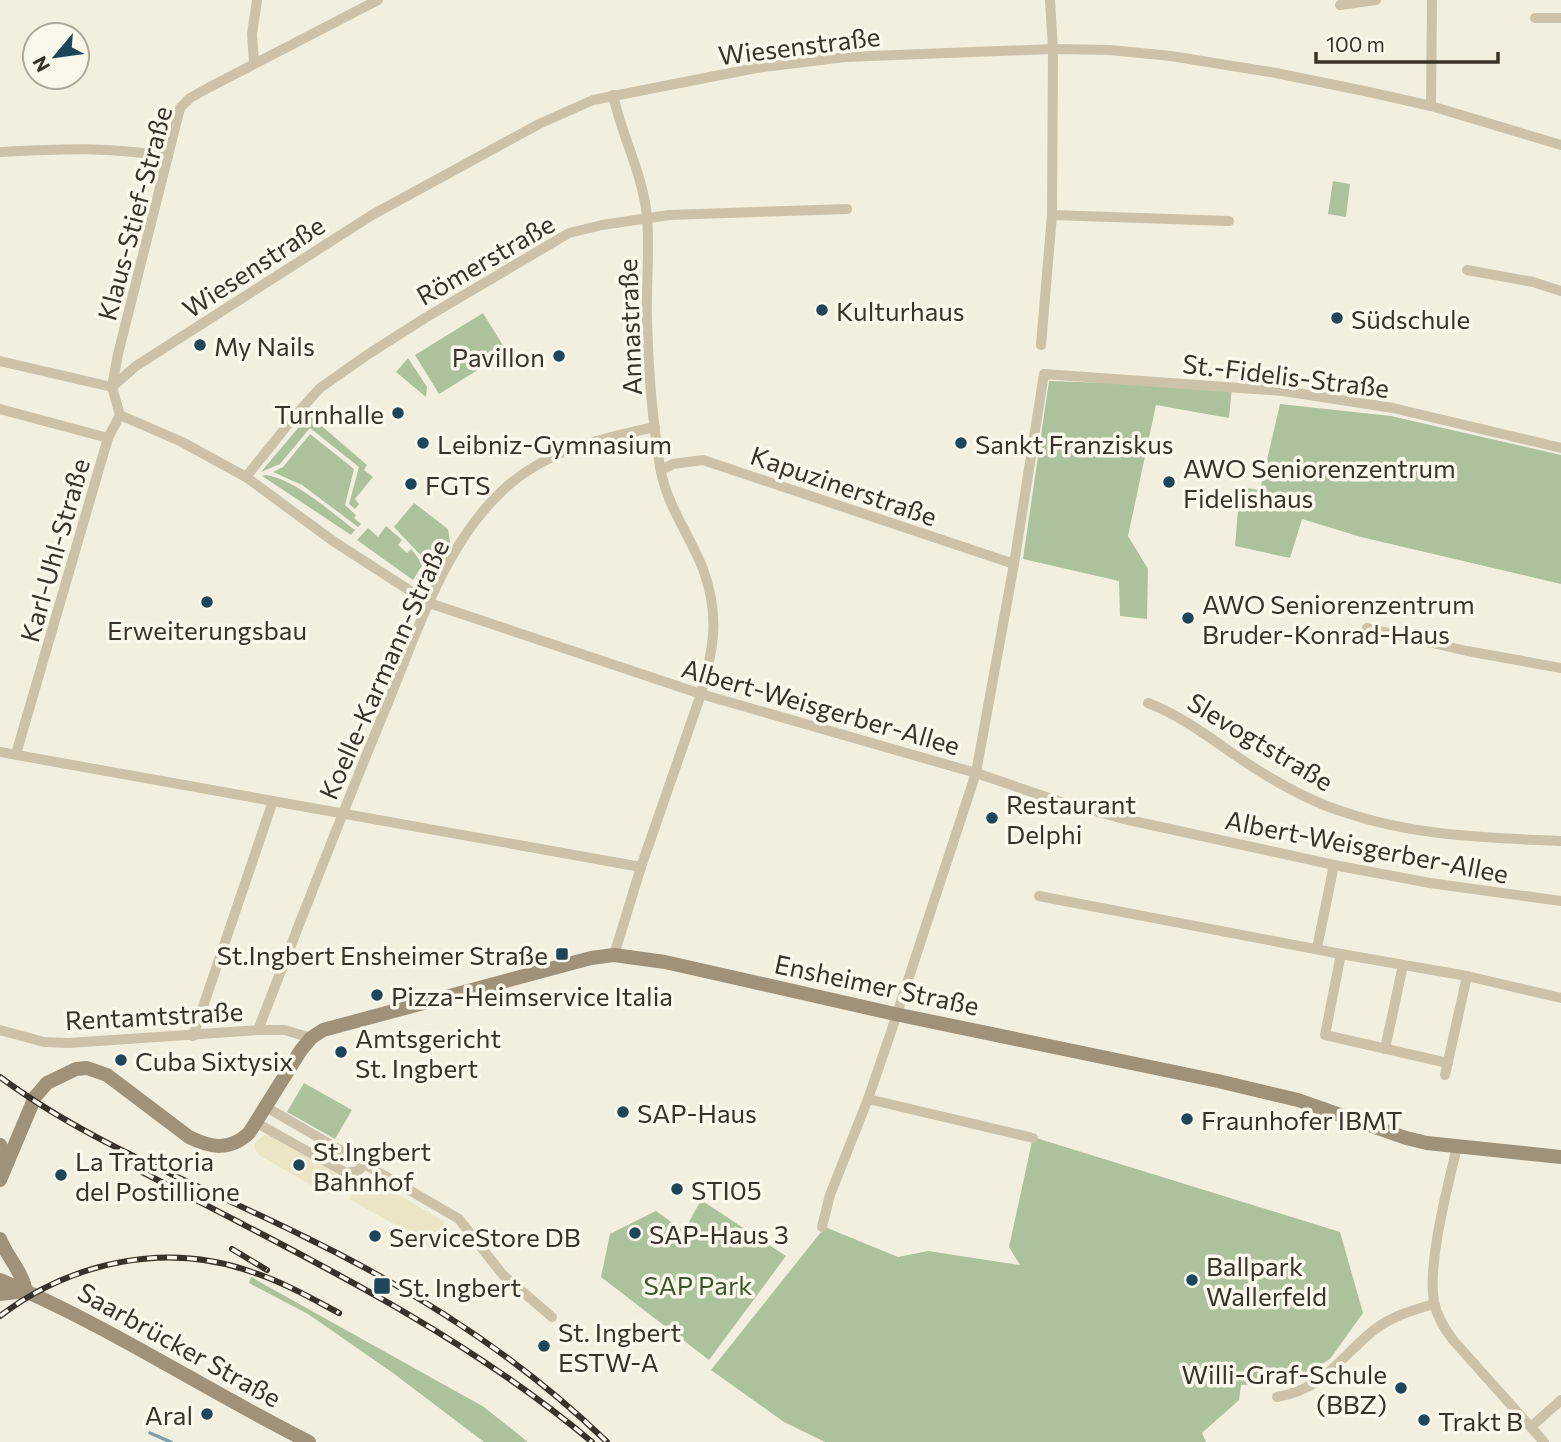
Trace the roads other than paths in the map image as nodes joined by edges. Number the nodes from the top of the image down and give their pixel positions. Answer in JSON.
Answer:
{"nodes":[{"id":1,"x":257,"y":0,"type":"edge"},
{"id":2,"x":378,"y":0,"type":"edge"},
{"id":3,"x":1050,"y":0,"type":"edge"},
{"id":4,"x":1376,"y":0,"type":"edge"},
{"id":5,"x":1432,"y":0,"type":"edge"},
{"id":6,"x":1340,"y":5,"type":"dead end"},
{"id":7,"x":1535,"y":18,"type":"dead end"},
{"id":8,"x":1561,"y":18,"type":"edge"},
{"id":9,"x":1053,"y":49,"type":"junction"},
{"id":10,"x":254,"y":63,"type":"junction"},
{"id":11,"x":612,"y":95,"type":"junction"},
{"id":12,"x":1431,"y":106,"type":"junction"},
{"id":13,"x":1561,"y":145,"type":"edge"},
{"id":14,"x":0,"y":152,"type":"edge"},
{"id":15,"x":168,"y":156,"type":"junction"},
{"id":16,"x":847,"y":209,"type":"dead end"},
{"id":17,"x":1052,"y":215,"type":"junction"},
{"id":18,"x":647,"y":220,"type":"junction"},
{"id":19,"x":1229,"y":221,"type":"dead end"},
{"id":20,"x":1467,"y":270,"type":"dead end"},
{"id":21,"x":1561,"y":291,"type":"edge"},
{"id":22,"x":1041,"y":345,"type":"dead end"},
{"id":23,"x":0,"y":361,"type":"edge"},
{"id":24,"x":112,"y":387,"type":"junction"},
{"id":25,"x":0,"y":409,"type":"edge"},
{"id":26,"x":120,"y":415,"type":"junction"},
{"id":27,"x":655,"y":427,"type":"junction"},
{"id":28,"x":108,"y":438,"type":"junction"},
{"id":29,"x":1561,"y":448,"type":"edge"},
{"id":30,"x":661,"y":470,"type":"junction"},
{"id":31,"x":246,"y":477,"type":"junction"},
{"id":32,"x":1014,"y":564,"type":"junction"},
{"id":33,"x":429,"y":603,"type":"junction"},
{"id":34,"x":1367,"y":628,"type":"dead end"},
{"id":35,"x":1561,"y":668,"type":"edge"},
{"id":36,"x":701,"y":694,"type":"junction"},
{"id":37,"x":1148,"y":702,"type":"dead end"},
{"id":38,"x":0,"y":752,"type":"edge"},
{"id":39,"x":16,"y":754,"type":"junction"},
{"id":40,"x":976,"y":773,"type":"junction"},
{"id":41,"x":273,"y":801,"type":"junction"},
{"id":42,"x":342,"y":814,"type":"junction"},
{"id":43,"x":1561,"y":841,"type":"edge"},
{"id":44,"x":1334,"y":865,"type":"junction"},
{"id":45,"x":641,"y":867,"type":"junction"},
{"id":46,"x":1039,"y":897,"type":"dead end"},
{"id":47,"x":1561,"y":901,"type":"edge"},
{"id":48,"x":1317,"y":948,"type":"junction"},
{"id":49,"x":1341,"y":954,"type":"junction"},
{"id":50,"x":614,"y":956,"type":"junction"},
{"id":51,"x":1403,"y":965,"type":"junction"},
{"id":52,"x":1467,"y":976,"type":"junction"},
{"id":53,"x":1561,"y":998,"type":"edge"},
{"id":54,"x":895,"y":1014,"type":"junction"},
{"id":55,"x":0,"y":1030,"type":"edge"},
{"id":56,"x":258,"y":1030,"type":"junction"},
{"id":57,"x":193,"y":1036,"type":"junction"},
{"id":58,"x":311,"y":1038,"type":"junction"},
{"id":59,"x":1385,"y":1049,"type":"junction"},
{"id":60,"x":1448,"y":1063,"type":"junction"},
{"id":61,"x":1446,"y":1075,"type":"dead end"},
{"id":62,"x":868,"y":1099,"type":"junction"},
{"id":63,"x":266,"y":1107,"type":"junction"},
{"id":64,"x":257,"y":1123,"type":"junction"},
{"id":65,"x":1033,"y":1138,"type":"dead end"},
{"id":66,"x":0,"y":1145,"type":"edge"},
{"id":67,"x":1457,"y":1147,"type":"junction"},
{"id":68,"x":1561,"y":1157,"type":"edge"},
{"id":69,"x":8,"y":1161,"type":"junction"},
{"id":70,"x":365,"y":1164,"type":"junction"},
{"id":71,"x":0,"y":1180,"type":"edge"},
{"id":72,"x":822,"y":1227,"type":"dead end"},
{"id":73,"x":0,"y":1238,"type":"edge"},
{"id":74,"x":0,"y":1280,"type":"edge"},
{"id":75,"x":26,"y":1291,"type":"junction"},
{"id":76,"x":0,"y":1294,"type":"edge"},
{"id":77,"x":1434,"y":1304,"type":"junction"},
{"id":78,"x":552,"y":1317,"type":"dead end"},
{"id":79,"x":1277,"y":1397,"type":"dead end"},
{"id":80,"x":1561,"y":1400,"type":"edge"},
{"id":81,"x":1531,"y":1427,"type":"junction"},
{"id":82,"x":309,"y":1442,"type":"edge"},
{"id":83,"x":1544,"y":1442,"type":"edge"}],
"edges":[{"from":1,"to":10,"type":"street"},
{"from":2,"to":10,"type":"street","name":"Klaus-Stief-Straße"},
{"from":3,"to":9,"type":"street"},
{"from":4,"to":6,"type":"street"},
{"from":5,"to":12,"type":"street"},
{"from":7,"to":8,"type":"street"},
{"from":9,"to":11,"type":"street","name":"Wiesenstraße"},
{"from":9,"to":12,"type":"street","name":"Wiesenstraße"},
{"from":9,"to":17,"type":"street"},
{"from":10,"to":15,"type":"street","name":"Klaus-Stief-Straße"},
{"from":11,"to":18,"type":"street","name":"Annastraße"},
{"from":11,"to":24,"type":"street","name":"Wiesenstraße"},
{"from":12,"to":13,"type":"street","name":"Wiesenstraße"},
{"from":14,"to":15,"type":"street"},
{"from":15,"to":24,"type":"street","name":"Klaus-Stief-Straße"},
{"from":16,"to":18,"type":"street","name":"Römerstraße"},
{"from":17,"to":19,"type":"street"},
{"from":17,"to":22,"type":"street"},
{"from":18,"to":27,"type":"street","name":"Annastraße"},
{"from":18,"to":31,"type":"street","name":"Römerstraße"},
{"from":20,"to":21,"type":"street"},
{"from":23,"to":24,"type":"street"},
{"from":24,"to":26,"type":"street"},
{"from":25,"to":28,"type":"street"},
{"from":26,"to":28,"type":"street","name":"Karl-Uhl-Straße"},
{"from":26,"to":31,"type":"street","name":"Albert-Weisgerber-Allee"},
{"from":27,"to":30,"type":"street","name":"Annastraße"},
{"from":27,"to":33,"type":"street","name":"Koelle-Karmann-Straße"},
{"from":28,"to":39,"type":"street","name":"Karl-Uhl-Straße"},
{"from":29,"to":32,"type":"street","name":"St.-Fidelis-Straße"},
{"from":30,"to":32,"type":"street","name":"Kapuzinerstraße"},
{"from":30,"to":36,"type":"street","name":"Annastraße"},
{"from":31,"to":33,"type":"street","name":"Albert-Weisgerber-Allee"},
{"from":32,"to":40,"type":"street"},
{"from":33,"to":36,"type":"street","name":"Albert-Weisgerber-Allee"},
{"from":33,"to":42,"type":"street","name":"Koelle-Karmann-Straße"},
{"from":34,"to":35,"type":"street"},
{"from":36,"to":40,"type":"street","name":"Albert-Weisgerber-Allee"},
{"from":36,"to":45,"type":"street","name":"Annastraße"},
{"from":37,"to":43,"type":"street","name":"Slevogtstraße"},
{"from":38,"to":39,"type":"street"},
{"from":39,"to":41,"type":"street"},
{"from":40,"to":44,"type":"street","name":"Albert-Weisgerber-Allee"},
{"from":40,"to":54,"type":"street"},
{"from":41,"to":42,"type":"street"},
{"from":41,"to":57,"type":"street"},
{"from":42,"to":45,"type":"street"},
{"from":42,"to":56,"type":"street","name":"Koelle-Karmann-Straße"},
{"from":44,"to":47,"type":"street","name":"Albert-Weisgerber-Allee"},
{"from":44,"to":48,"type":"street"},
{"from":45,"to":50,"type":"street","name":"Annastraße"},
{"from":46,"to":48,"type":"street"},
{"from":48,"to":49,"type":"street"},
{"from":49,"to":51,"type":"street"},
{"from":49,"to":59,"type":"street"},
{"from":50,"to":54,"type":"main road","name":"Ensheimer Straße"},
{"from":50,"to":58,"type":"main road","name":"Ensheimer Straße"},
{"from":51,"to":52,"type":"street"},
{"from":51,"to":59,"type":"street"},
{"from":52,"to":53,"type":"street"},
{"from":52,"to":60,"type":"street"},
{"from":54,"to":62,"type":"street"},
{"from":54,"to":67,"type":"main road","name":"Ensheimer Straße"},
{"from":55,"to":57,"type":"street","name":"Rentamtstraße"},
{"from":56,"to":57,"type":"street","name":"Rentamtstraße"},
{"from":56,"to":58,"type":"street","name":"Rentamtstraße"},
{"from":58,"to":63,"type":"main road"},
{"from":59,"to":60,"type":"street"},
{"from":60,"to":61,"type":"street"},
{"from":62,"to":65,"type":"street"},
{"from":62,"to":72,"type":"street"},
{"from":63,"to":64,"type":"main road"},
{"from":63,"to":70,"type":"street"},
{"from":64,"to":69,"type":"main road"},
{"from":64,"to":70,"type":"street"},
{"from":66,"to":69,"type":"main road"},
{"from":67,"to":68,"type":"main road","name":"Ensheimer Straße"},
{"from":67,"to":77,"type":"street"},
{"from":69,"to":71,"type":"main road"},
{"from":70,"to":78,"type":"street"},
{"from":73,"to":75,"type":"main road"},
{"from":74,"to":75,"type":"main road","name":"Saarbrücker Straße"},
{"from":75,"to":76,"type":"main road"},
{"from":75,"to":82,"type":"main road","name":"Saarbrücker Straße"},
{"from":77,"to":79,"type":"street"},
{"from":77,"to":81,"type":"street"},
{"from":80,"to":81,"type":"street"},
{"from":81,"to":83,"type":"street"}]}
